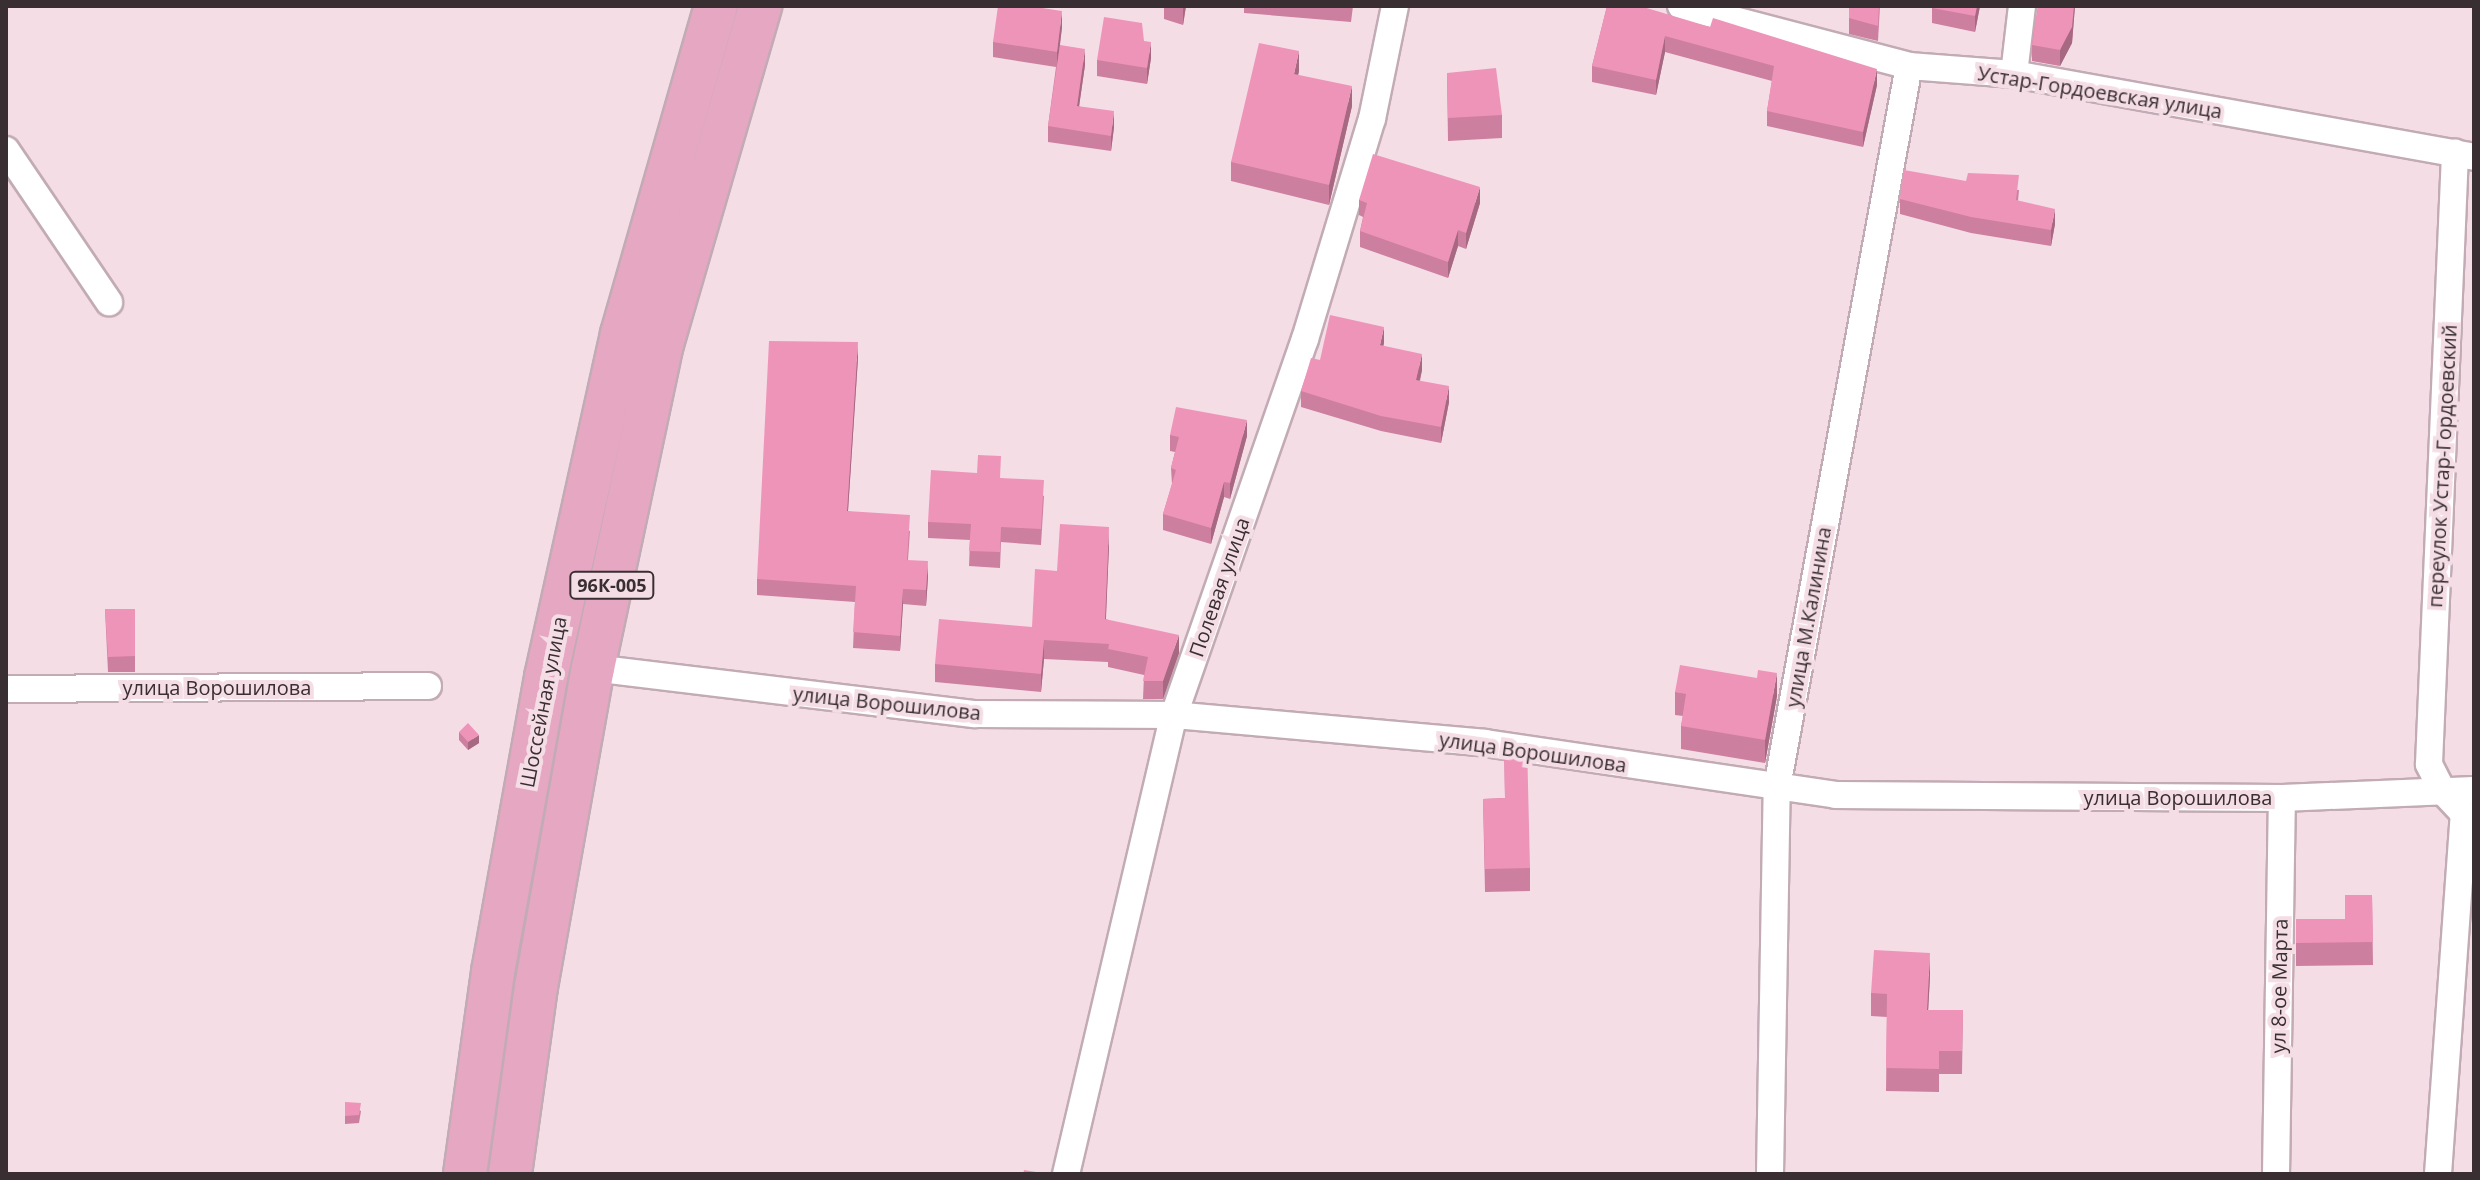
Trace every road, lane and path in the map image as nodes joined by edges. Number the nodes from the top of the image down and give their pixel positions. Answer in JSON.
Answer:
{"nodes":[{"id":1,"x":716,"y":6,"type":"edge"},
{"id":2,"x":760,"y":6,"type":"edge"},
{"id":3,"x":1395,"y":6,"type":"edge"},
{"id":4,"x":1681,"y":6,"type":"edge"},
{"id":5,"x":2022,"y":6,"type":"edge"},
{"id":6,"x":1909,"y":66,"type":"junction"},
{"id":7,"x":2014,"y":74,"type":"junction"},
{"id":8,"x":6,"y":150,"type":"edge"},
{"id":9,"x":2465,"y":155,"type":"edge"},
{"id":10,"x":109,"y":302,"type":"dead end"},
{"id":11,"x":593,"y":668,"type":"junction"},
{"id":12,"x":428,"y":686,"type":"dead end"},
{"id":13,"x":6,"y":689,"type":"edge"},
{"id":14,"x":1174,"y":715,"type":"junction"},
{"id":15,"x":2438,"y":784,"type":"junction"},
{"id":16,"x":1777,"y":787,"type":"junction"},
{"id":17,"x":2474,"y":790,"type":"edge"},
{"id":18,"x":2282,"y":798,"type":"junction"},
{"id":19,"x":465,"y":1174,"type":"edge"},
{"id":20,"x":510,"y":1174,"type":"edge"},
{"id":21,"x":1066,"y":1174,"type":"edge"},
{"id":22,"x":1770,"y":1174,"type":"edge"},
{"id":23,"x":2276,"y":1174,"type":"edge"},
{"id":24,"x":2438,"y":1174,"type":"edge"}],
"edges":[{"from":1,"to":19,"type":"main road","name":"Шоссейная улица","number":"96К-005"},
{"from":2,"to":11,"type":"main road","number":"96К-005"},
{"from":3,"to":14,"type":"street","name":"Полевая улица"},
{"from":4,"to":6,"type":"street","name":"Устар-Гордоевская улица"},
{"from":5,"to":7,"type":"street"},
{"from":6,"to":7,"type":"street","name":"Устар-Гордоевская улица"},
{"from":6,"to":16,"type":"street","name":"улица М.Калинина"},
{"from":7,"to":9,"type":"street","name":"Устар-Гордоевская улица"},
{"from":8,"to":10,"type":"street"},
{"from":9,"to":15,"type":"street","name":"переулок Устар-Гордоевский"},
{"from":11,"to":14,"type":"street","name":"улица Ворошилова"},
{"from":11,"to":20,"type":"main road","number":"96К-005"},
{"from":12,"to":13,"type":"street","name":"улица Ворошилова"},
{"from":14,"to":16,"type":"street","name":"улица Ворошилова"},
{"from":14,"to":21,"type":"street","name":"Полевая улица"},
{"from":15,"to":17,"type":"street","name":"улица Ворошилова"},
{"from":15,"to":18,"type":"street","name":"улица Ворошилова"},
{"from":15,"to":24,"type":"street"},
{"from":16,"to":18,"type":"street","name":"улица Ворошилова"},
{"from":16,"to":22,"type":"street","name":"улица М.Калинина"},
{"from":18,"to":23,"type":"street","name":"ул 8-ое Марта"}]}
